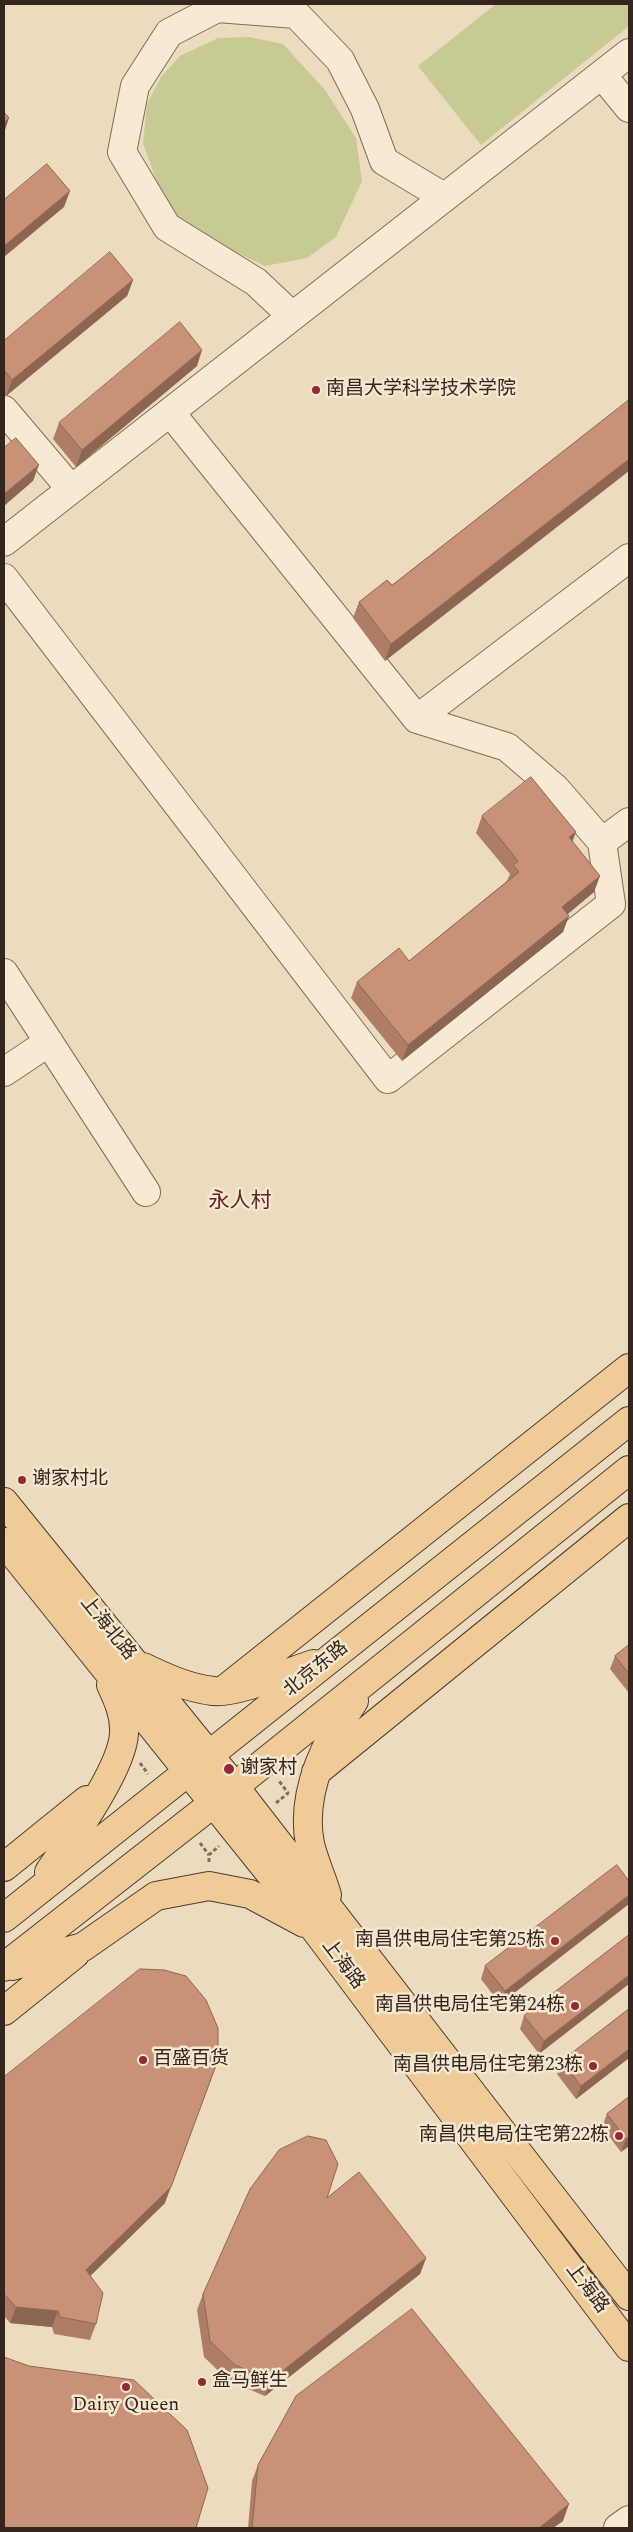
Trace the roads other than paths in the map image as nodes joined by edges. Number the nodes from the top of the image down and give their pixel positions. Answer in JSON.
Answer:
{"nodes":[{"id":1,"x":629,"y":53,"type":"edge"},
{"id":2,"x":602,"y":75,"type":"junction"},
{"id":3,"x":629,"y":108,"type":"edge"},
{"id":4,"x":444,"y":197,"type":"junction"},
{"id":5,"x":292,"y":316,"type":"junction"},
{"id":6,"x":4,"y":410,"type":"edge"},
{"id":7,"x":170,"y":412,"type":"junction"},
{"id":8,"x":71,"y":490,"type":"junction"},
{"id":9,"x":4,"y":542,"type":"edge"},
{"id":10,"x":629,"y":558,"type":"edge"},
{"id":11,"x":4,"y":578,"type":"edge"},
{"id":12,"x":417,"y":719,"type":"junction"},
{"id":13,"x":629,"y":822,"type":"edge"},
{"id":14,"x":602,"y":842,"type":"junction"},
{"id":15,"x":4,"y":973,"type":"edge"},
{"id":16,"x":49,"y":1042,"type":"junction"},
{"id":17,"x":4,"y":1072,"type":"edge"},
{"id":18,"x":146,"y":1192,"type":"dead end"},
{"id":19,"x":629,"y":1368,"type":"edge"},
{"id":20,"x":629,"y":1421,"type":"edge"},
{"id":21,"x":629,"y":1470,"type":"edge"},
{"id":22,"x":4,"y":1502,"type":"edge"},
{"id":23,"x":629,"y":1518,"type":"edge"},
{"id":24,"x":4,"y":1542,"type":"edge"},
{"id":25,"x":97,"y":1657,"type":"junction"},
{"id":26,"x":332,"y":1658,"type":"junction"},
{"id":27,"x":134,"y":1662,"type":"junction"},
{"id":28,"x":372,"y":1675,"type":"junction"},
{"id":29,"x":224,"y":1690,"type":"junction"},
{"id":30,"x":199,"y":1763,"type":"junction"},
{"id":31,"x":316,"y":1772,"type":"junction"},
{"id":32,"x":104,"y":1787,"type":"junction"},
{"id":33,"x":225,"y":1794,"type":"junction"},
{"id":34,"x":4,"y":1867,"type":"edge"},
{"id":35,"x":33,"y":1894,"type":"junction"},
{"id":36,"x":4,"y":1918,"type":"edge"},
{"id":37,"x":324,"y":1920,"type":"junction"},
{"id":38,"x":82,"y":1947,"type":"junction"},
{"id":39,"x":4,"y":1968,"type":"edge"},
{"id":40,"x":4,"y":2011,"type":"edge"},
{"id":41,"x":629,"y":2296,"type":"edge"},
{"id":42,"x":629,"y":2346,"type":"edge"},
{"id":43,"x":629,"y":2520,"type":"edge"},
{"id":44,"x":618,"y":2528,"type":"edge"}],
"edges":[{"from":1,"to":2,"type":"street"},
{"from":2,"to":3,"type":"street"},
{"from":2,"to":4,"type":"street"},
{"from":4,"to":5,"type":"street"},
{"from":4,"to":5,"type":"street"},
{"from":5,"to":7,"type":"street"},
{"from":6,"to":8,"type":"street"},
{"from":7,"to":8,"type":"street"},
{"from":7,"to":12,"type":"street"},
{"from":8,"to":9,"type":"street"},
{"from":10,"to":12,"type":"street"},
{"from":11,"to":14,"type":"street"},
{"from":12,"to":14,"type":"street"},
{"from":13,"to":14,"type":"street"},
{"from":15,"to":16,"type":"street"},
{"from":16,"to":17,"type":"street"},
{"from":16,"to":18,"type":"street"},
{"from":19,"to":29,"type":"main road"},
{"from":20,"to":26,"type":"main road","name":"北京东路"},
{"from":21,"to":28,"type":"main road","name":"北京东路"},
{"from":22,"to":27,"type":"main road","name":"上海北路"},
{"from":23,"to":31,"type":"main road"},
{"from":24,"to":25,"type":"main road","name":"上海北路"},
{"from":25,"to":30,"type":"main road","name":"上海北路"},
{"from":25,"to":32,"type":"main road"},
{"from":26,"to":29,"type":"main road"},
{"from":26,"to":30,"type":"main road","name":"北京东路"},
{"from":27,"to":29,"type":"main road"},
{"from":27,"to":30,"type":"main road","name":"上海北路"},
{"from":28,"to":31,"type":"main road"},
{"from":28,"to":33,"type":"main road","name":"北京东路"},
{"from":30,"to":33,"type":"main road","name":"上海路"},
{"from":30,"to":35,"type":"main road","name":"北京东路"},
{"from":31,"to":37,"type":"main road"},
{"from":32,"to":34,"type":"main road"},
{"from":32,"to":35,"type":"main road"},
{"from":33,"to":37,"type":"main road","name":"上海路"},
{"from":33,"to":39,"type":"main road","name":"北京东路"},
{"from":35,"to":36,"type":"main road","name":"北京东路"},
{"from":37,"to":38,"type":"main road"},
{"from":37,"to":41,"type":"main road","name":"上海路"},
{"from":37,"to":42,"type":"main road","name":"上海路"},
{"from":38,"to":39,"type":"main road"},
{"from":38,"to":40,"type":"main road"},
{"from":43,"to":44,"type":"street"}]}
